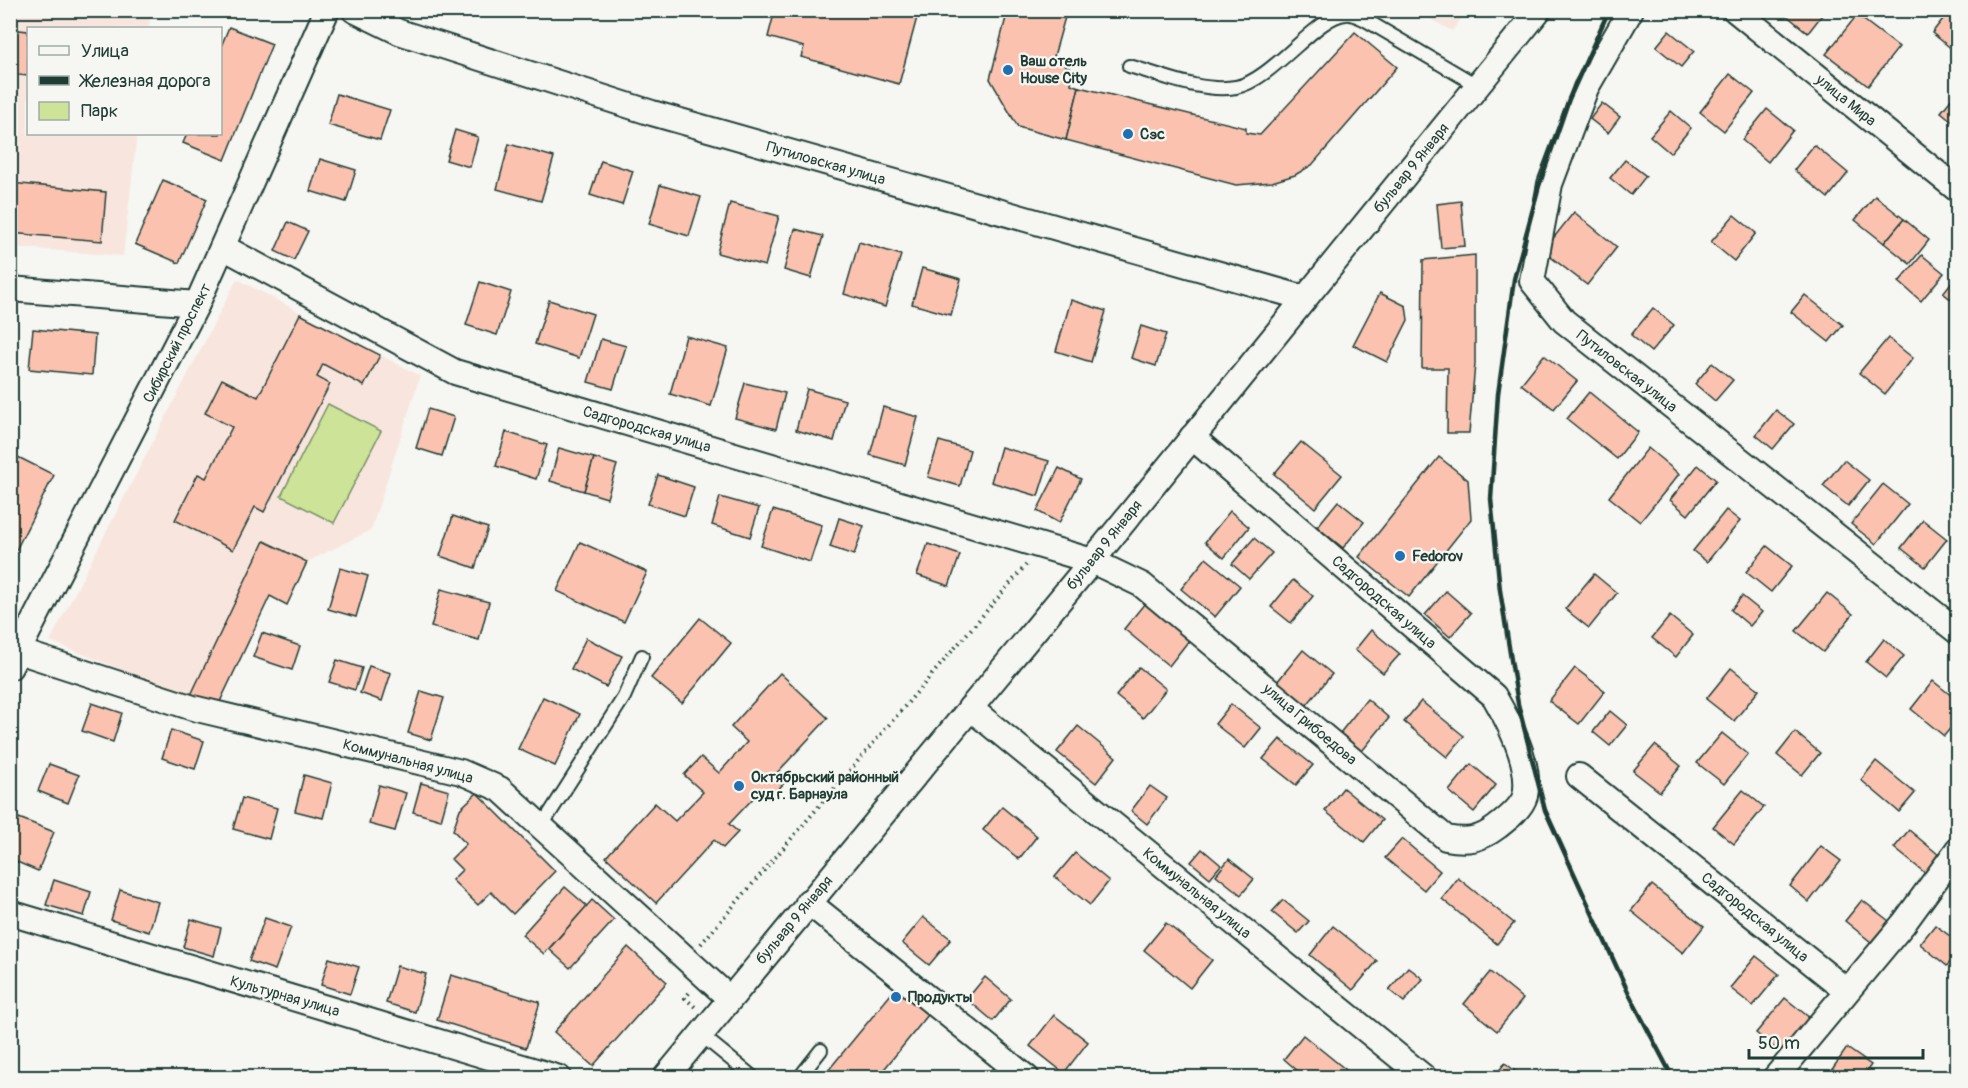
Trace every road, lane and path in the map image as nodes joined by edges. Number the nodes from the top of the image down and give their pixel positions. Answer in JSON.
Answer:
{"nodes":[{"id":1,"x":327,"y":10,"type":"edge"},
{"id":2,"x":354,"y":10,"type":"edge"},
{"id":3,"x":1539,"y":10,"type":"edge"},
{"id":4,"x":1631,"y":10,"type":"edge"},
{"id":5,"x":1735,"y":10,"type":"edge"},
{"id":6,"x":1128,"y":66,"type":"dead end"},
{"id":7,"x":1478,"y":86,"type":"junction"},
{"id":8,"x":1958,"y":190,"type":"edge"},
{"id":9,"x":223,"y":247,"type":"junction"},
{"id":10,"x":10,"y":289,"type":"edge"},
{"id":11,"x":1305,"y":298,"type":"junction"},
{"id":12,"x":197,"y":304,"type":"junction"},
{"id":13,"x":1192,"y":437,"type":"junction"},
{"id":14,"x":1042,"y":546,"type":"junction"},
{"id":15,"x":1092,"y":561,"type":"junction"},
{"id":16,"x":1958,"y":632,"type":"edge"},
{"id":17,"x":642,"y":656,"type":"dead end"},
{"id":18,"x":14,"y":659,"type":"edge"},
{"id":19,"x":970,"y":708,"type":"junction"},
{"id":20,"x":1579,"y":776,"type":"dead end"},
{"id":21,"x":1524,"y":798,"type":"joint"},
{"id":22,"x":541,"y":827,"type":"junction"},
{"id":23,"x":1958,"y":849,"type":"edge"},
{"id":24,"x":808,"y":902,"type":"junction"},
{"id":25,"x":10,"y":913,"type":"edge"},
{"id":26,"x":687,"y":960,"type":"junction"},
{"id":27,"x":1846,"y":990,"type":"junction"},
{"id":28,"x":729,"y":998,"type":"junction"},
{"id":29,"x":706,"y":1027,"type":"junction"},
{"id":30,"x":821,"y":1050,"type":"dead end"},
{"id":31,"x":559,"y":1077,"type":"edge"},
{"id":32,"x":666,"y":1077,"type":"edge"},
{"id":33,"x":754,"y":1077,"type":"edge"},
{"id":34,"x":799,"y":1077,"type":"edge"},
{"id":35,"x":1027,"y":1077,"type":"edge"},
{"id":36,"x":1425,"y":1077,"type":"edge"},
{"id":37,"x":1775,"y":1077,"type":"edge"}],
"edges":[{"from":1,"to":9,"type":"street","name":"Сибирский проспект"},
{"from":2,"to":11,"type":"street","name":"Путиловская улица"},
{"from":3,"to":7,"type":"street","name":"бульвар 9 Января"},
{"from":4,"to":16,"type":"street","name":"Путиловская улица"},
{"from":5,"to":8,"type":"street","name":"улица Мира"},
{"from":6,"to":7,"type":"lane"},
{"from":7,"to":11,"type":"street","name":"бульвар 9 Января"},
{"from":9,"to":12,"type":"street","name":"Сибирский проспект"},
{"from":9,"to":14,"type":"street","name":"Садгородская улица"},
{"from":10,"to":12,"type":"street"},
{"from":11,"to":13,"type":"street","name":"бульвар 9 Января"},
{"from":12,"to":18,"type":"street","name":"Сибирский проспект"},
{"from":13,"to":15,"type":"street","name":"бульвар 9 Января"},
{"from":13,"to":21,"type":"street","name":"Садгородская улица"},
{"from":14,"to":15,"type":"street","name":"Садгородская улица"},
{"from":14,"to":26,"type":"path"},
{"from":15,"to":19,"type":"street","name":"бульвар 9 Января"},
{"from":15,"to":21,"type":"street","name":"улица Грибоедова"},
{"from":17,"to":22,"type":"lane"},
{"from":18,"to":22,"type":"street","name":"Коммунальная улица"},
{"from":19,"to":24,"type":"street","name":"бульвар 9 Января"},
{"from":19,"to":36,"type":"street","name":"Коммунальная улица"},
{"from":20,"to":27,"type":"street","name":"Садгородская улица"},
{"from":22,"to":26,"type":"street","name":"Коммунальная улица"},
{"from":23,"to":27,"type":"street"},
{"from":24,"to":28,"type":"street","name":"бульвар 9 Января"},
{"from":24,"to":35,"type":"street"},
{"from":25,"to":31,"type":"street","name":"Культурная улица"},
{"from":26,"to":28,"type":"street","name":"Коммунальная улица"},
{"from":26,"to":29,"type":"path"},
{"from":27,"to":37,"type":"street"},
{"from":28,"to":29,"type":"street","name":"бульвар 9 Января"},
{"from":29,"to":32,"type":"street","name":"бульвар 9 Января"},
{"from":29,"to":33,"type":"lane"},
{"from":30,"to":34,"type":"lane"}]}
